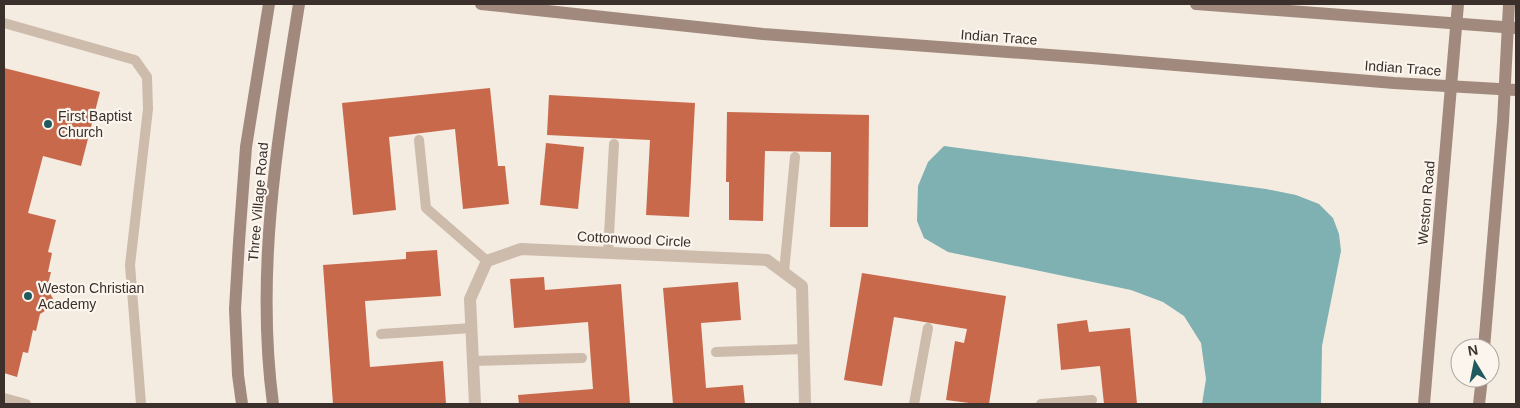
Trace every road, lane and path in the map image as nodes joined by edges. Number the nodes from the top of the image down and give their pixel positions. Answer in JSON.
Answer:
{"nodes":[{"id":1,"x":269,"y":4,"type":"edge"},
{"id":2,"x":300,"y":4,"type":"edge"},
{"id":3,"x":481,"y":4,"type":"edge"},
{"id":4,"x":1196,"y":4,"type":"edge"},
{"id":5,"x":1458,"y":4,"type":"edge"},
{"id":6,"x":1509,"y":4,"type":"edge"},
{"id":7,"x":4,"y":23,"type":"edge"},
{"id":8,"x":1456,"y":23,"type":"junction"},
{"id":9,"x":1512,"y":28,"type":"edge"},
{"id":10,"x":1451,"y":86,"type":"junction"},
{"id":11,"x":1510,"y":90,"type":"edge"},
{"id":12,"x":419,"y":140,"type":"dead end"},
{"id":13,"x":614,"y":144,"type":"dead end"},
{"id":14,"x":795,"y":157,"type":"dead end"},
{"id":15,"x":608,"y":253,"type":"junction"},
{"id":16,"x":487,"y":261,"type":"junction"},
{"id":17,"x":784,"y":272,"type":"junction"},
{"id":18,"x":472,"y":328,"type":"junction"},
{"id":19,"x":928,"y":328,"type":"dead end"},
{"id":20,"x":381,"y":334,"type":"dead end"},
{"id":21,"x":1485,"y":338,"type":"edge"},
{"id":22,"x":804,"y":349,"type":"junction"},
{"id":23,"x":716,"y":352,"type":"dead end"},
{"id":24,"x":582,"y":358,"type":"dead end"},
{"id":25,"x":473,"y":361,"type":"junction"},
{"id":26,"x":1481,"y":388,"type":"edge"},
{"id":27,"x":4,"y":398,"type":"edge"},
{"id":28,"x":1092,"y":400,"type":"dead end"},
{"id":29,"x":19,"y":403,"type":"edge"},
{"id":30,"x":141,"y":404,"type":"edge"},
{"id":31,"x":242,"y":404,"type":"edge"},
{"id":32,"x":273,"y":404,"type":"edge"},
{"id":33,"x":475,"y":404,"type":"edge"},
{"id":34,"x":805,"y":404,"type":"edge"},
{"id":35,"x":914,"y":404,"type":"edge"},
{"id":36,"x":1041,"y":404,"type":"edge"},
{"id":37,"x":1424,"y":404,"type":"edge"},
{"id":38,"x":1479,"y":404,"type":"edge"}],
"edges":[{"from":1,"to":31,"type":"main road","name":"Three Village Road"},
{"from":2,"to":32,"type":"main road","name":"Three Village Road"},
{"from":3,"to":10,"type":"main road","name":"Indian Trace"},
{"from":4,"to":8,"type":"main road"},
{"from":5,"to":8,"type":"main road","name":"Weston Road"},
{"from":6,"to":9,"type":"main road"},
{"from":7,"to":30,"type":"lane"},
{"from":8,"to":9,"type":"main road"},
{"from":8,"to":10,"type":"main road","name":"Weston Road"},
{"from":9,"to":11,"type":"main road"},
{"from":10,"to":11,"type":"main road","name":"Indian Trace"},
{"from":10,"to":37,"type":"main road","name":"Weston Road"},
{"from":11,"to":21,"type":"main road"},
{"from":12,"to":16,"type":"lane"},
{"from":13,"to":15,"type":"lane"},
{"from":14,"to":17,"type":"lane"},
{"from":15,"to":16,"type":"street","name":"Cottonwood Circle"},
{"from":15,"to":17,"type":"street","name":"Cottonwood Circle"},
{"from":16,"to":18,"type":"street"},
{"from":17,"to":22,"type":"street","name":"Cottonwood Circle"},
{"from":18,"to":20,"type":"lane"},
{"from":18,"to":25,"type":"street"},
{"from":19,"to":35,"type":"lane"},
{"from":22,"to":23,"type":"lane"},
{"from":22,"to":34,"type":"street","name":"Cottonwood Circle"},
{"from":24,"to":25,"type":"lane"},
{"from":25,"to":33,"type":"street"},
{"from":26,"to":38,"type":"main road"},
{"from":27,"to":29,"type":"lane"},
{"from":28,"to":36,"type":"lane"}]}
